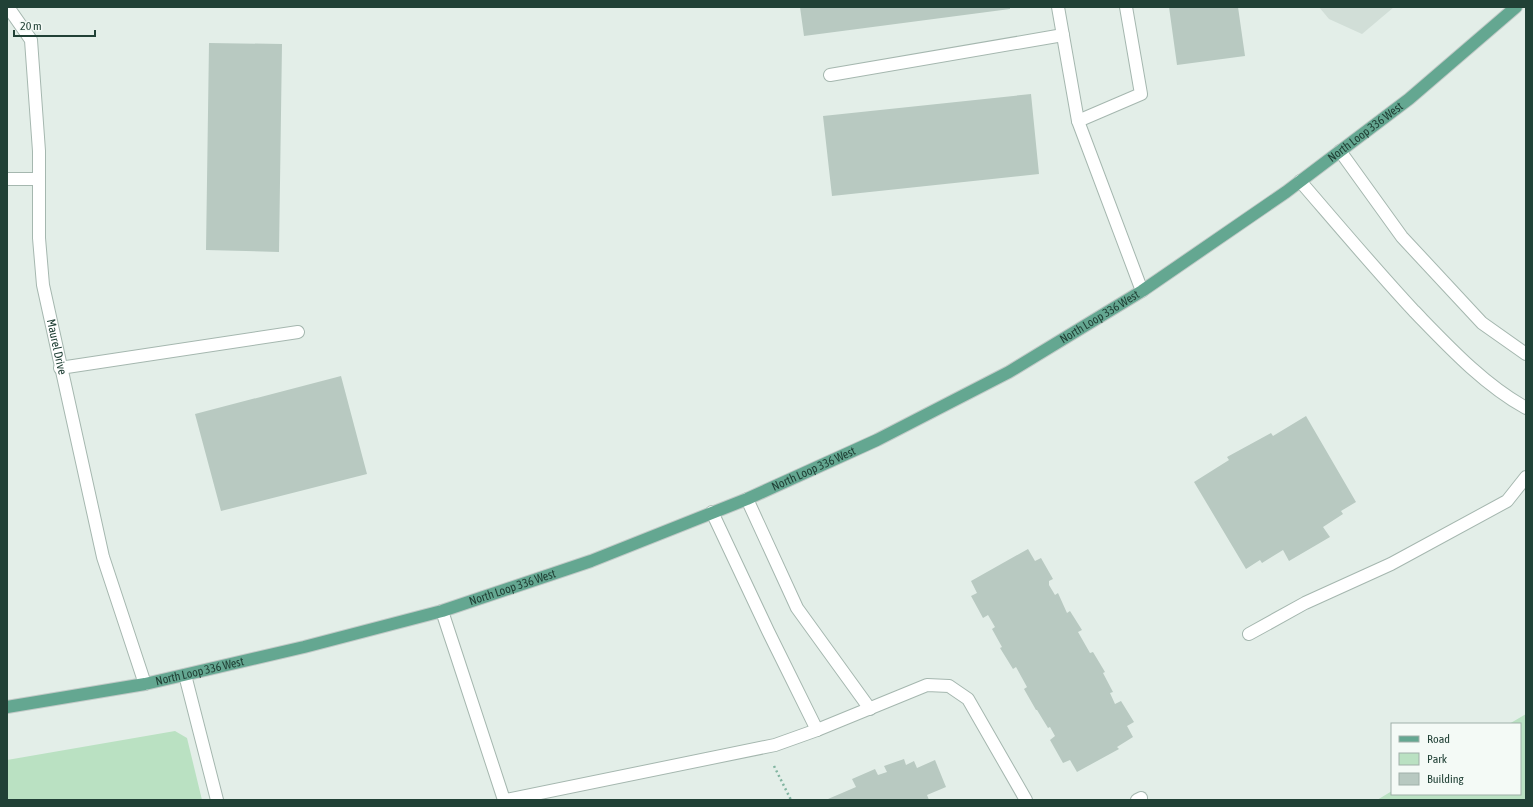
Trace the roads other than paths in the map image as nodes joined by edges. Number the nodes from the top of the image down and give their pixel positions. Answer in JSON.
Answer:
{"nodes":[{"id":1,"x":8,"y":7,"type":"edge"},
{"id":2,"x":1058,"y":7,"type":"edge"},
{"id":3,"x":1126,"y":7,"type":"edge"},
{"id":4,"x":1516,"y":7,"type":"edge"},
{"id":5,"x":1063,"y":35,"type":"junction"},
{"id":6,"x":830,"y":75,"type":"dead end"},
{"id":7,"x":1078,"y":121,"type":"junction"},
{"id":8,"x":1340,"y":151,"type":"junction"},
{"id":9,"x":39,"y":178,"type":"junction"},
{"id":10,"x":7,"y":179,"type":"edge"},
{"id":11,"x":1300,"y":181,"type":"junction"},
{"id":12,"x":1142,"y":291,"type":"junction"},
{"id":13,"x":298,"y":332,"type":"dead end"},
{"id":14,"x":1526,"y":354,"type":"edge"},
{"id":15,"x":60,"y":368,"type":"junction"},
{"id":16,"x":1526,"y":408,"type":"edge"},
{"id":17,"x":1526,"y":477,"type":"edge"},
{"id":18,"x":747,"y":499,"type":"junction"},
{"id":19,"x":712,"y":512,"type":"junction"},
{"id":20,"x":442,"y":611,"type":"junction"},
{"id":21,"x":1249,"y":634,"type":"dead end"},
{"id":22,"x":185,"y":675,"type":"junction"},
{"id":23,"x":145,"y":684,"type":"junction"},
{"id":24,"x":7,"y":707,"type":"edge"},
{"id":25,"x":870,"y":709,"type":"junction"},
{"id":26,"x":817,"y":730,"type":"junction"},
{"id":27,"x":217,"y":800,"type":"edge"},
{"id":28,"x":504,"y":800,"type":"edge"},
{"id":29,"x":1026,"y":800,"type":"edge"}],
"edges":[{"from":1,"to":9,"type":"street","name":"Maurel Drive"},
{"from":2,"to":5,"type":"street"},
{"from":3,"to":7,"type":"street"},
{"from":4,"to":8,"type":"main road","name":"North Loop 336 West"},
{"from":5,"to":6,"type":"street"},
{"from":5,"to":7,"type":"street"},
{"from":7,"to":12,"type":"street"},
{"from":8,"to":11,"type":"main road","name":"North Loop 336 West"},
{"from":8,"to":14,"type":"street"},
{"from":9,"to":10,"type":"street"},
{"from":9,"to":15,"type":"street","name":"Maurel Drive"},
{"from":11,"to":12,"type":"main road","name":"North Loop 336 West"},
{"from":11,"to":16,"type":"street"},
{"from":12,"to":18,"type":"main road","name":"North Loop 336 West"},
{"from":13,"to":15,"type":"street"},
{"from":15,"to":23,"type":"street","name":"Maurel Drive"},
{"from":17,"to":21,"type":"street"},
{"from":18,"to":19,"type":"main road","name":"North Loop 336 West"},
{"from":18,"to":25,"type":"street"},
{"from":19,"to":20,"type":"main road","name":"North Loop 336 West"},
{"from":19,"to":26,"type":"street"},
{"from":20,"to":22,"type":"main road","name":"North Loop 336 West"},
{"from":20,"to":28,"type":"street"},
{"from":22,"to":23,"type":"main road","name":"North Loop 336 West"},
{"from":22,"to":27,"type":"street"},
{"from":23,"to":24,"type":"main road","name":"North Loop 336 West"},
{"from":25,"to":26,"type":"street"},
{"from":25,"to":29,"type":"street"},
{"from":26,"to":28,"type":"street"}]}
